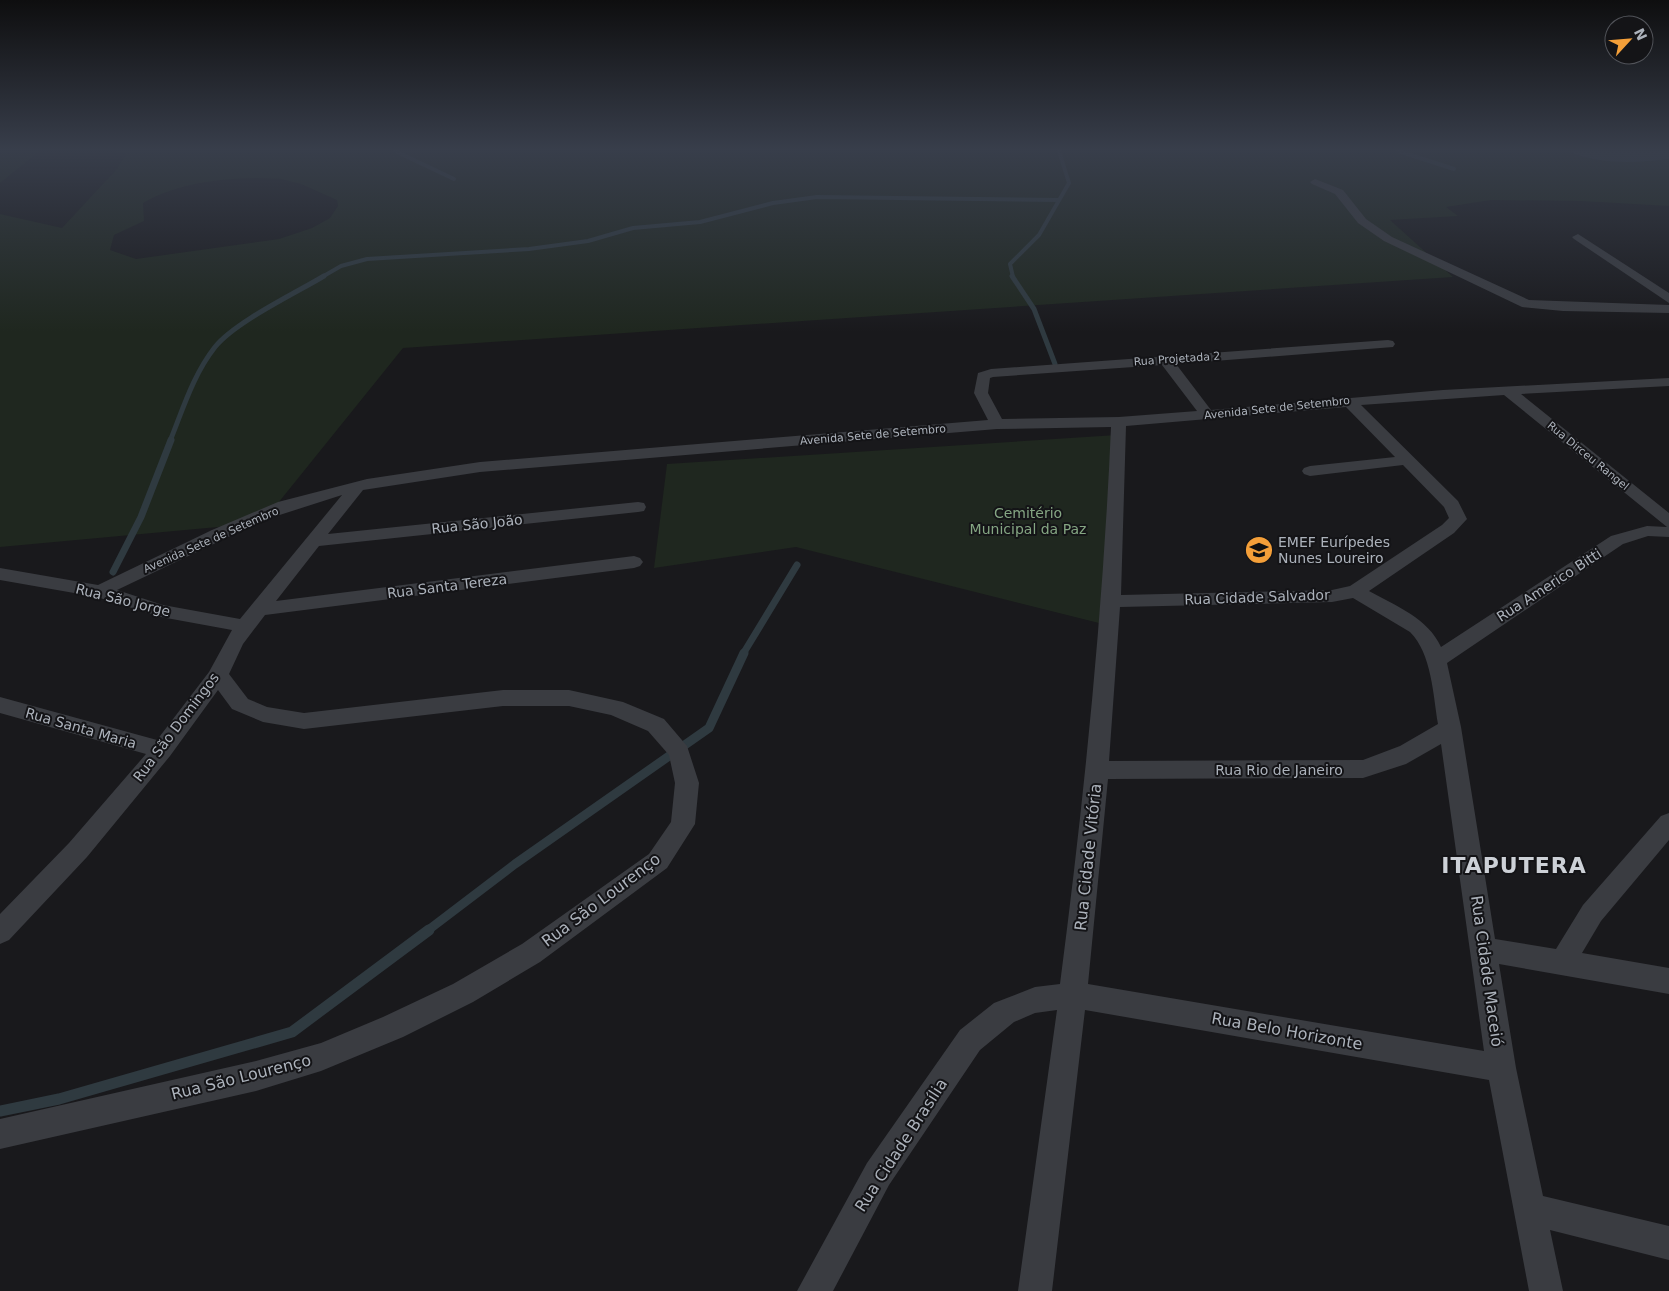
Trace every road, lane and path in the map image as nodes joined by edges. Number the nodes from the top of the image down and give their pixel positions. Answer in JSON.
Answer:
{"nodes":[{"id":1,"x":1354,"y":211,"type":"edge"},
{"id":2,"x":1578,"y":237,"type":"dead end"},
{"id":3,"x":1669,"y":298,"type":"edge"},
{"id":4,"x":1669,"y":309,"type":"edge"},
{"id":5,"x":1388,"y":344,"type":"dead end"},
{"id":6,"x":1166,"y":360,"type":"junction"},
{"id":7,"x":1669,"y":382,"type":"edge"},
{"id":8,"x":1653,"y":383,"type":"junction"},
{"id":9,"x":1508,"y":391,"type":"junction"},
{"id":10,"x":1669,"y":396,"type":"edge"},
{"id":11,"x":1348,"y":402,"type":"junction"},
{"id":12,"x":1208,"y":416,"type":"junction"},
{"id":13,"x":1119,"y":422,"type":"junction"},
{"id":14,"x":997,"y":424,"type":"junction"},
{"id":15,"x":1409,"y":460,"type":"junction"},
{"id":16,"x":1310,"y":471,"type":"dead end"},
{"id":17,"x":356,"y":488,"type":"junction"},
{"id":18,"x":638,"y":507,"type":"dead end"},
{"id":19,"x":1669,"y":522,"type":"edge"},
{"id":20,"x":1669,"y":532,"type":"edge"},
{"id":21,"x":315,"y":541,"type":"junction"},
{"id":22,"x":634,"y":562,"type":"dead end"},
{"id":23,"x":0,"y":574,"type":"edge"},
{"id":24,"x":100,"y":591,"type":"junction"},
{"id":25,"x":1356,"y":591,"type":"junction"},
{"id":26,"x":1111,"y":601,"type":"junction"},
{"id":27,"x":259,"y":609,"type":"junction"},
{"id":28,"x":245,"y":626,"type":"junction"},
{"id":29,"x":1436,"y":660,"type":"junction"},
{"id":30,"x":218,"y":675,"type":"junction"},
{"id":31,"x":0,"y":705,"type":"edge"},
{"id":32,"x":1450,"y":726,"type":"junction"},
{"id":33,"x":162,"y":750,"type":"junction"},
{"id":34,"x":1097,"y":770,"type":"junction"},
{"id":35,"x":1669,"y":823,"type":"edge"},
{"id":36,"x":0,"y":932,"type":"edge"},
{"id":37,"x":1485,"y":950,"type":"junction"},
{"id":38,"x":1562,"y":963,"type":"junction"},
{"id":39,"x":1669,"y":981,"type":"edge"},
{"id":40,"x":1074,"y":995,"type":"junction"},
{"id":41,"x":1004,"y":1012,"type":"joint"},
{"id":42,"x":1501,"y":1068,"type":"junction"},
{"id":43,"x":0,"y":1134,"type":"edge"},
{"id":44,"x":1529,"y":1209,"type":"junction"},
{"id":45,"x":1669,"y":1243,"type":"edge"},
{"id":46,"x":814,"y":1291,"type":"edge"},
{"id":47,"x":1035,"y":1291,"type":"edge"},
{"id":48,"x":1546,"y":1291,"type":"edge"}],
"edges":[{"from":1,"to":4,"type":"street"},
{"from":2,"to":3,"type":"street"},
{"from":5,"to":6,"type":"street","name":"Rua Projetada 2"},
{"from":6,"to":12,"type":"street"},
{"from":6,"to":14,"type":"street","name":"Rua Projetada 2"},
{"from":7,"to":8,"type":"street","name":"Avenida Sete de Setembro"},
{"from":8,"to":9,"type":"street","name":"Avenida Sete de Setembro"},
{"from":8,"to":10,"type":"street"},
{"from":9,"to":11,"type":"street","name":"Avenida Sete de Setembro"},
{"from":9,"to":19,"type":"street","name":"Rua Dirceu Rangel"},
{"from":11,"to":12,"type":"street","name":"Avenida Sete de Setembro"},
{"from":11,"to":15,"type":"street","name":"Rua Cidade Salvador"},
{"from":12,"to":13,"type":"street","name":"Avenida Sete de Setembro"},
{"from":13,"to":14,"type":"street","name":"Avenida Sete de Setembro"},
{"from":13,"to":26,"type":"street","name":"Rua Cidade Vitória"},
{"from":14,"to":17,"type":"street","name":"Avenida Sete de Setembro"},
{"from":15,"to":16,"type":"street"},
{"from":15,"to":25,"type":"street","name":"Rua Cidade Salvador"},
{"from":17,"to":21,"type":"street","name":"Rua São Domingos"},
{"from":17,"to":24,"type":"street","name":"Avenida Sete de Setembro"},
{"from":18,"to":21,"type":"street","name":"Rua São João"},
{"from":20,"to":29,"type":"street","name":"Rua Americo Bitti"},
{"from":21,"to":27,"type":"street","name":"Rua São Domingos"},
{"from":22,"to":27,"type":"street","name":"Rua Santa Tereza"},
{"from":23,"to":24,"type":"street","name":"Rua São Jorge"},
{"from":24,"to":28,"type":"street","name":"Rua São Jorge"},
{"from":25,"to":26,"type":"street","name":"Rua Cidade Salvador"},
{"from":25,"to":29,"type":"street","name":"Rua Cidade Maceió"},
{"from":26,"to":34,"type":"street","name":"Rua Cidade Vitória"},
{"from":27,"to":28,"type":"street","name":"Rua São Domingos"},
{"from":28,"to":30,"type":"street","name":"Rua São Domingos"},
{"from":29,"to":32,"type":"street","name":"Rua Cidade Maceió"},
{"from":30,"to":33,"type":"street","name":"Rua São Domingos"},
{"from":30,"to":43,"type":"street","name":"Rua São Lourenço"},
{"from":31,"to":33,"type":"street","name":"Rua Santa Maria"},
{"from":32,"to":34,"type":"street","name":"Rua Rio de Janeiro"},
{"from":32,"to":37,"type":"street","name":"Rua Cidade Maceió"},
{"from":33,"to":36,"type":"street","name":"Rua São Domingos"},
{"from":34,"to":40,"type":"street","name":"Rua Cidade Vitória"},
{"from":35,"to":38,"type":"street"},
{"from":37,"to":38,"type":"street"},
{"from":37,"to":42,"type":"street","name":"Rua Cidade Maceió"},
{"from":38,"to":39,"type":"street"},
{"from":40,"to":41,"type":"street","name":"Rua Belo Horizonte"},
{"from":40,"to":42,"type":"street","name":"Rua Belo Horizonte"},
{"from":40,"to":47,"type":"street","name":"Rua Cidade Vitória"},
{"from":41,"to":46,"type":"street","name":"Rua Cidade Brasília"},
{"from":42,"to":44,"type":"street","name":"Rua Cidade Maceió"},
{"from":44,"to":45,"type":"street"},
{"from":44,"to":48,"type":"street","name":"Rua Cidade Maceió"}]}
